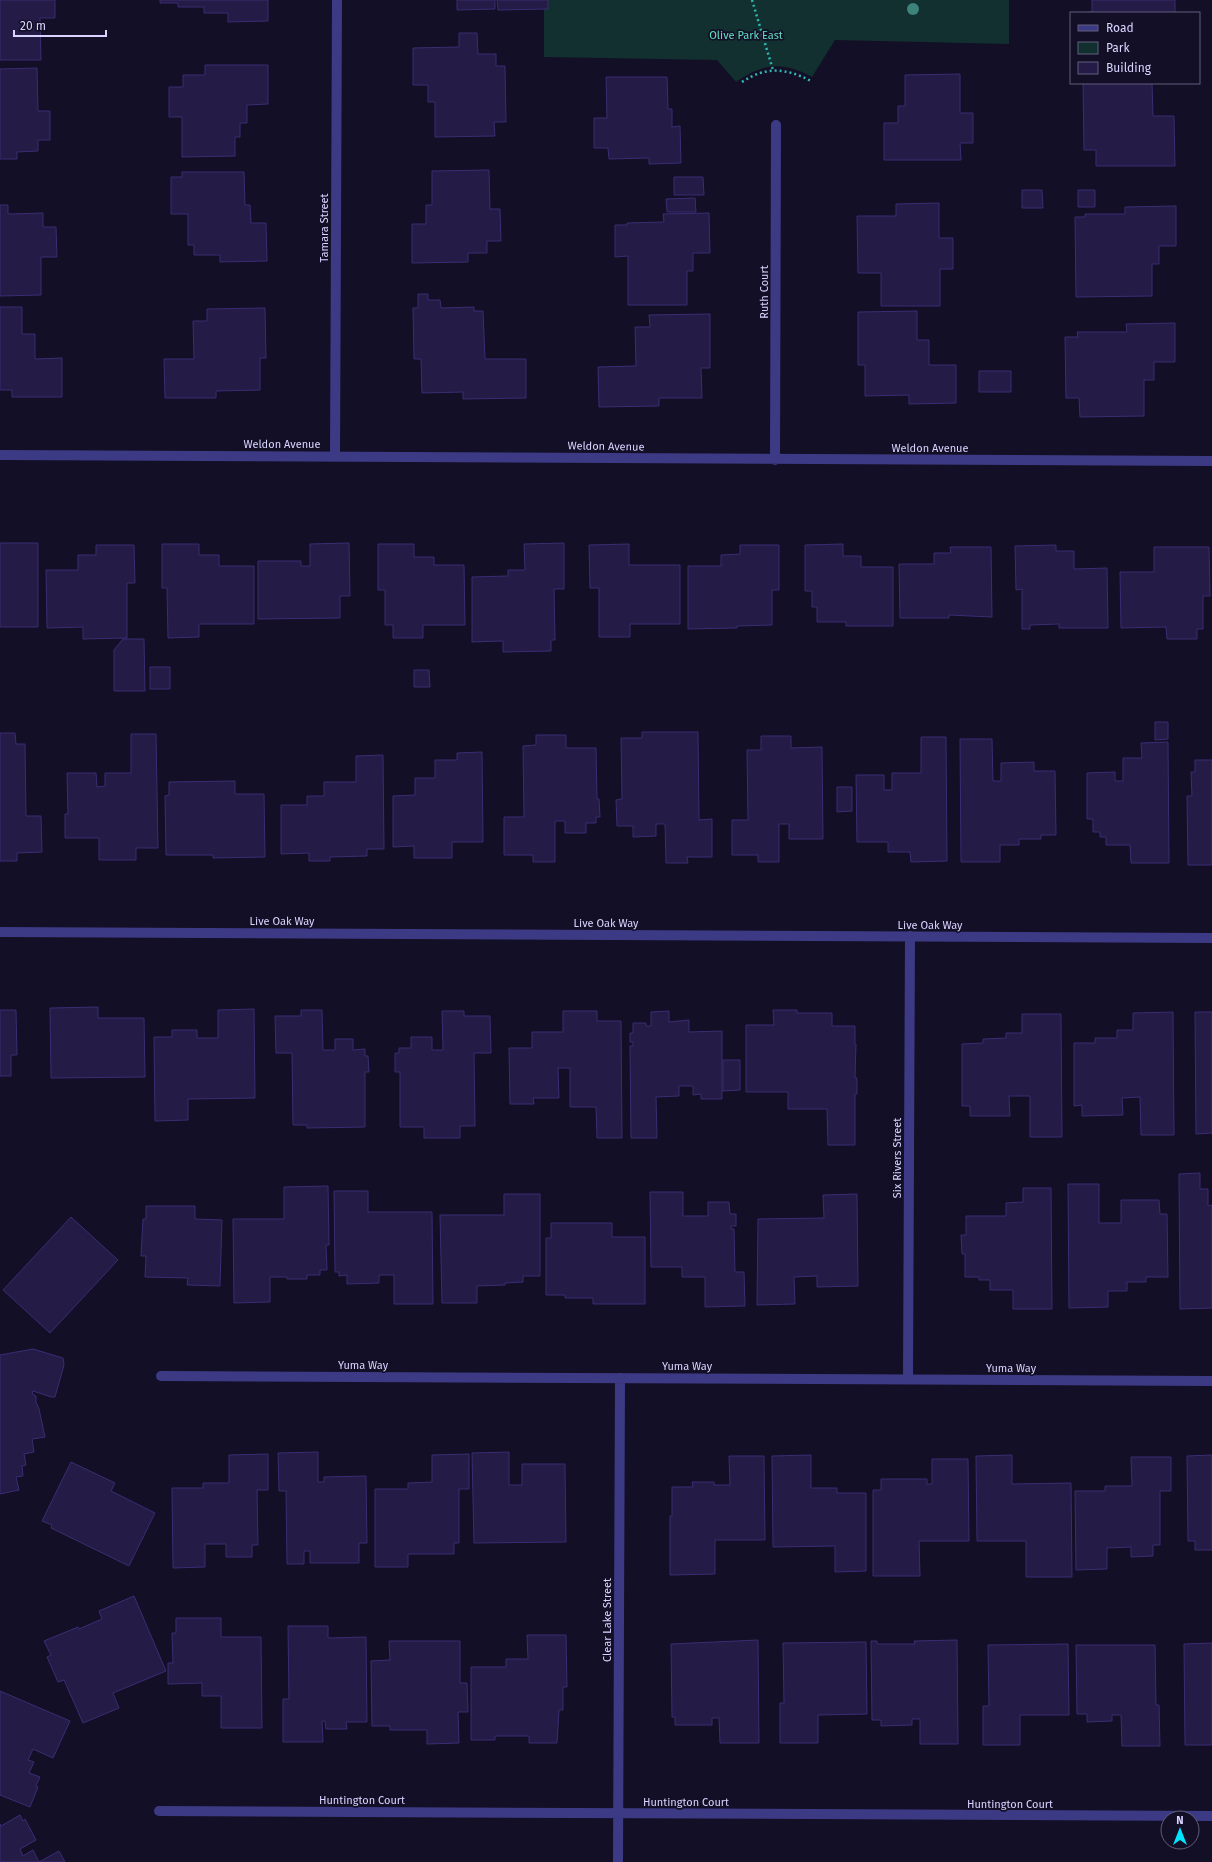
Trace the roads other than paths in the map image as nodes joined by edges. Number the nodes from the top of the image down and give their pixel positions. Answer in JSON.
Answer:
{"nodes":[{"id":1,"x":337,"y":0,"type":"edge"},
{"id":2,"x":776,"y":125,"type":"dead end"},
{"id":3,"x":0,"y":455,"type":"edge"},
{"id":4,"x":335,"y":456,"type":"junction"},
{"id":5,"x":775,"y":460,"type":"junction"},
{"id":6,"x":1212,"y":461,"type":"edge"},
{"id":7,"x":0,"y":932,"type":"edge"},
{"id":8,"x":910,"y":936,"type":"junction"},
{"id":9,"x":1212,"y":938,"type":"edge"},
{"id":10,"x":161,"y":1376,"type":"dead end"},
{"id":11,"x":620,"y":1378,"type":"junction"},
{"id":12,"x":908,"y":1379,"type":"junction"},
{"id":13,"x":1212,"y":1381,"type":"edge"},
{"id":14,"x":159,"y":1811,"type":"dead end"},
{"id":15,"x":618,"y":1814,"type":"junction"},
{"id":16,"x":1212,"y":1816,"type":"edge"},
{"id":17,"x":618,"y":1862,"type":"edge"}],
"edges":[{"from":1,"to":4,"type":"street","name":"Tamara Street"},
{"from":2,"to":5,"type":"street","name":"Ruth Court"},
{"from":3,"to":4,"type":"street","name":"Weldon Avenue"},
{"from":4,"to":5,"type":"street","name":"Weldon Avenue"},
{"from":5,"to":6,"type":"street","name":"Weldon Avenue"},
{"from":7,"to":8,"type":"street","name":"Live Oak Way"},
{"from":8,"to":9,"type":"street","name":"Live Oak Way"},
{"from":8,"to":12,"type":"street","name":"Six Rivers Street"},
{"from":10,"to":11,"type":"street","name":"Yuma Way"},
{"from":11,"to":12,"type":"street","name":"Yuma Way"},
{"from":11,"to":15,"type":"street","name":"Clear Lake Street"},
{"from":12,"to":13,"type":"street","name":"Yuma Way"},
{"from":14,"to":15,"type":"street","name":"Huntington Court"},
{"from":15,"to":16,"type":"street","name":"Huntington Court"},
{"from":15,"to":17,"type":"street","name":"Clear Lake Street"}]}
